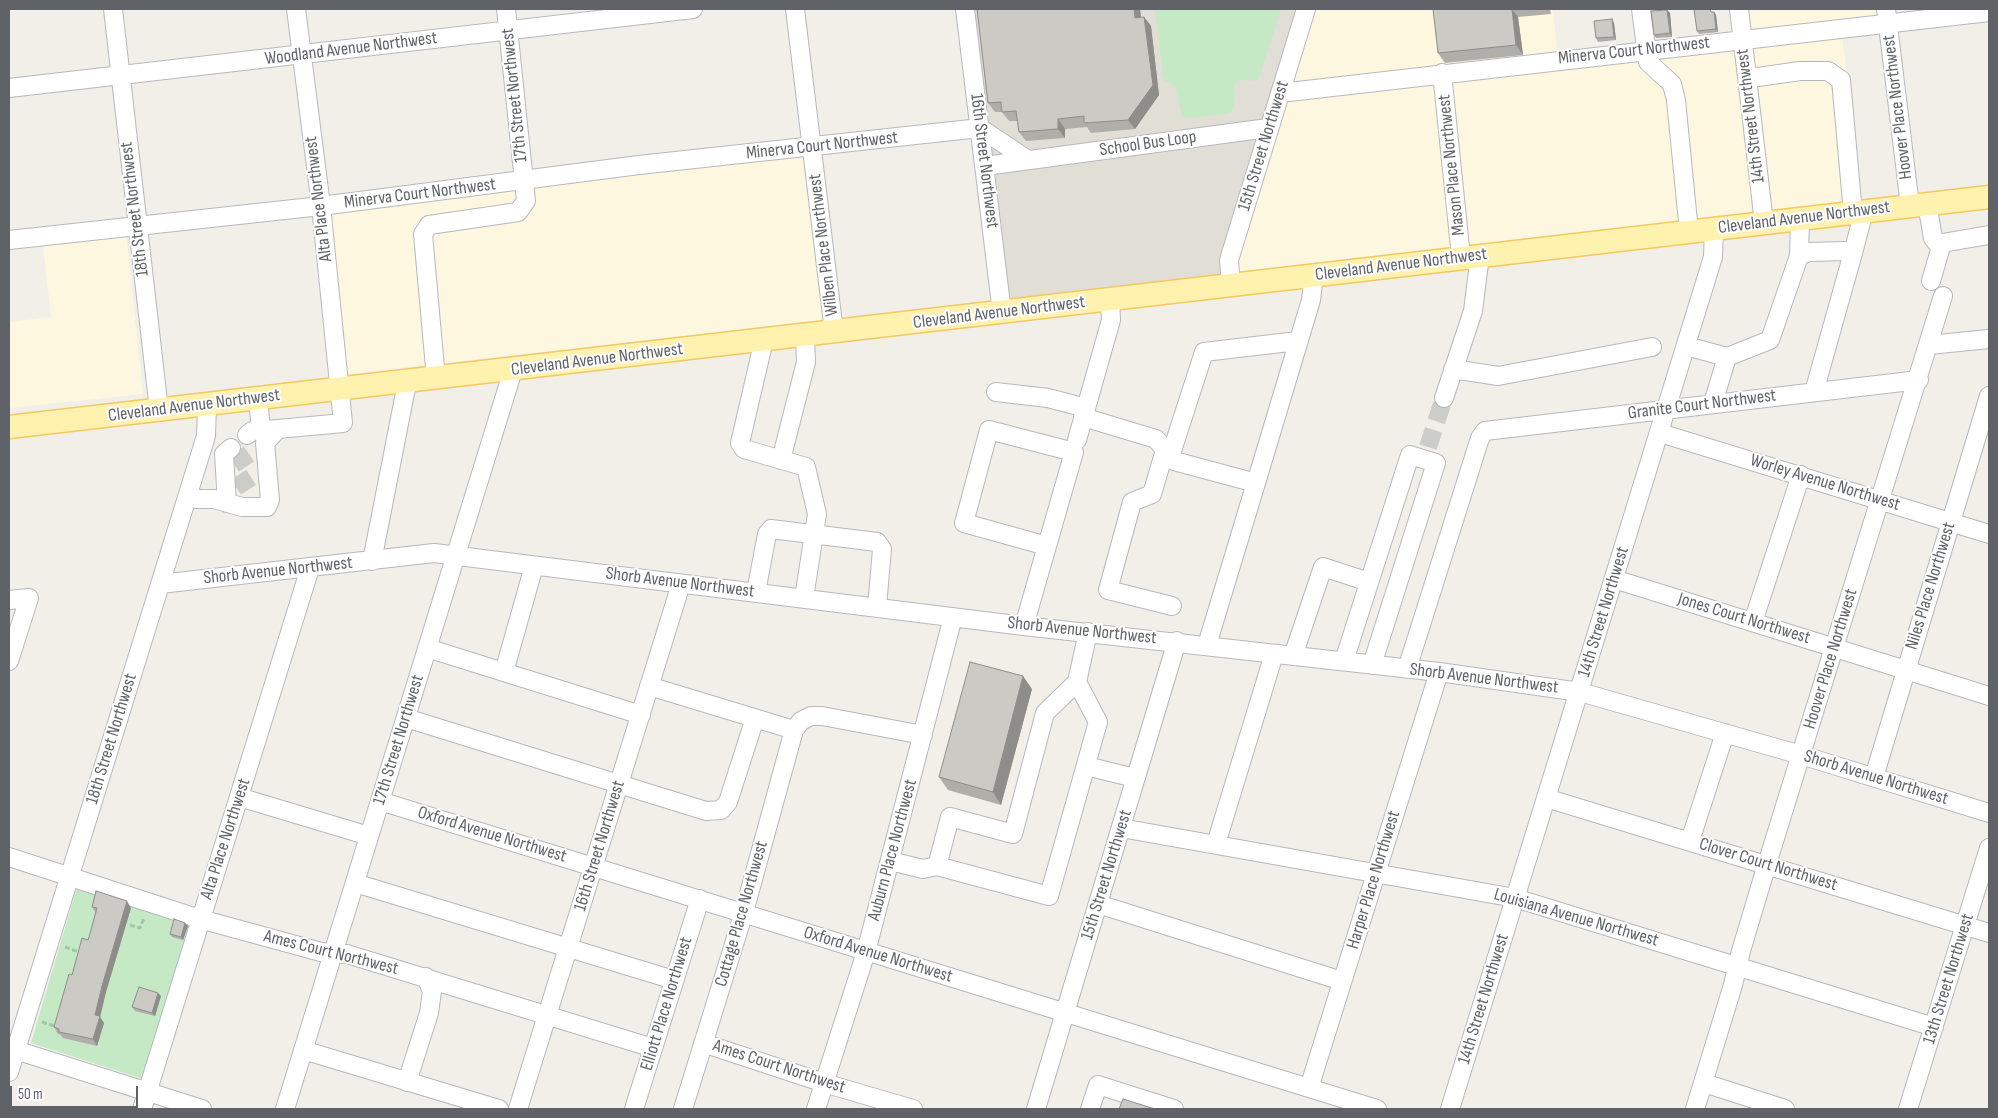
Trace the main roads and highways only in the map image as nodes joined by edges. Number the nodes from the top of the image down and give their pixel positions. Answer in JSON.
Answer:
{"nodes":[{"id":1,"x":1989,"y":197,"type":"edge"},
{"id":2,"x":9,"y":427,"type":"edge"}],
"edges":[{"from":1,"to":2,"type":"main road","name":"Cleveland Avenue Northwest"}]}
